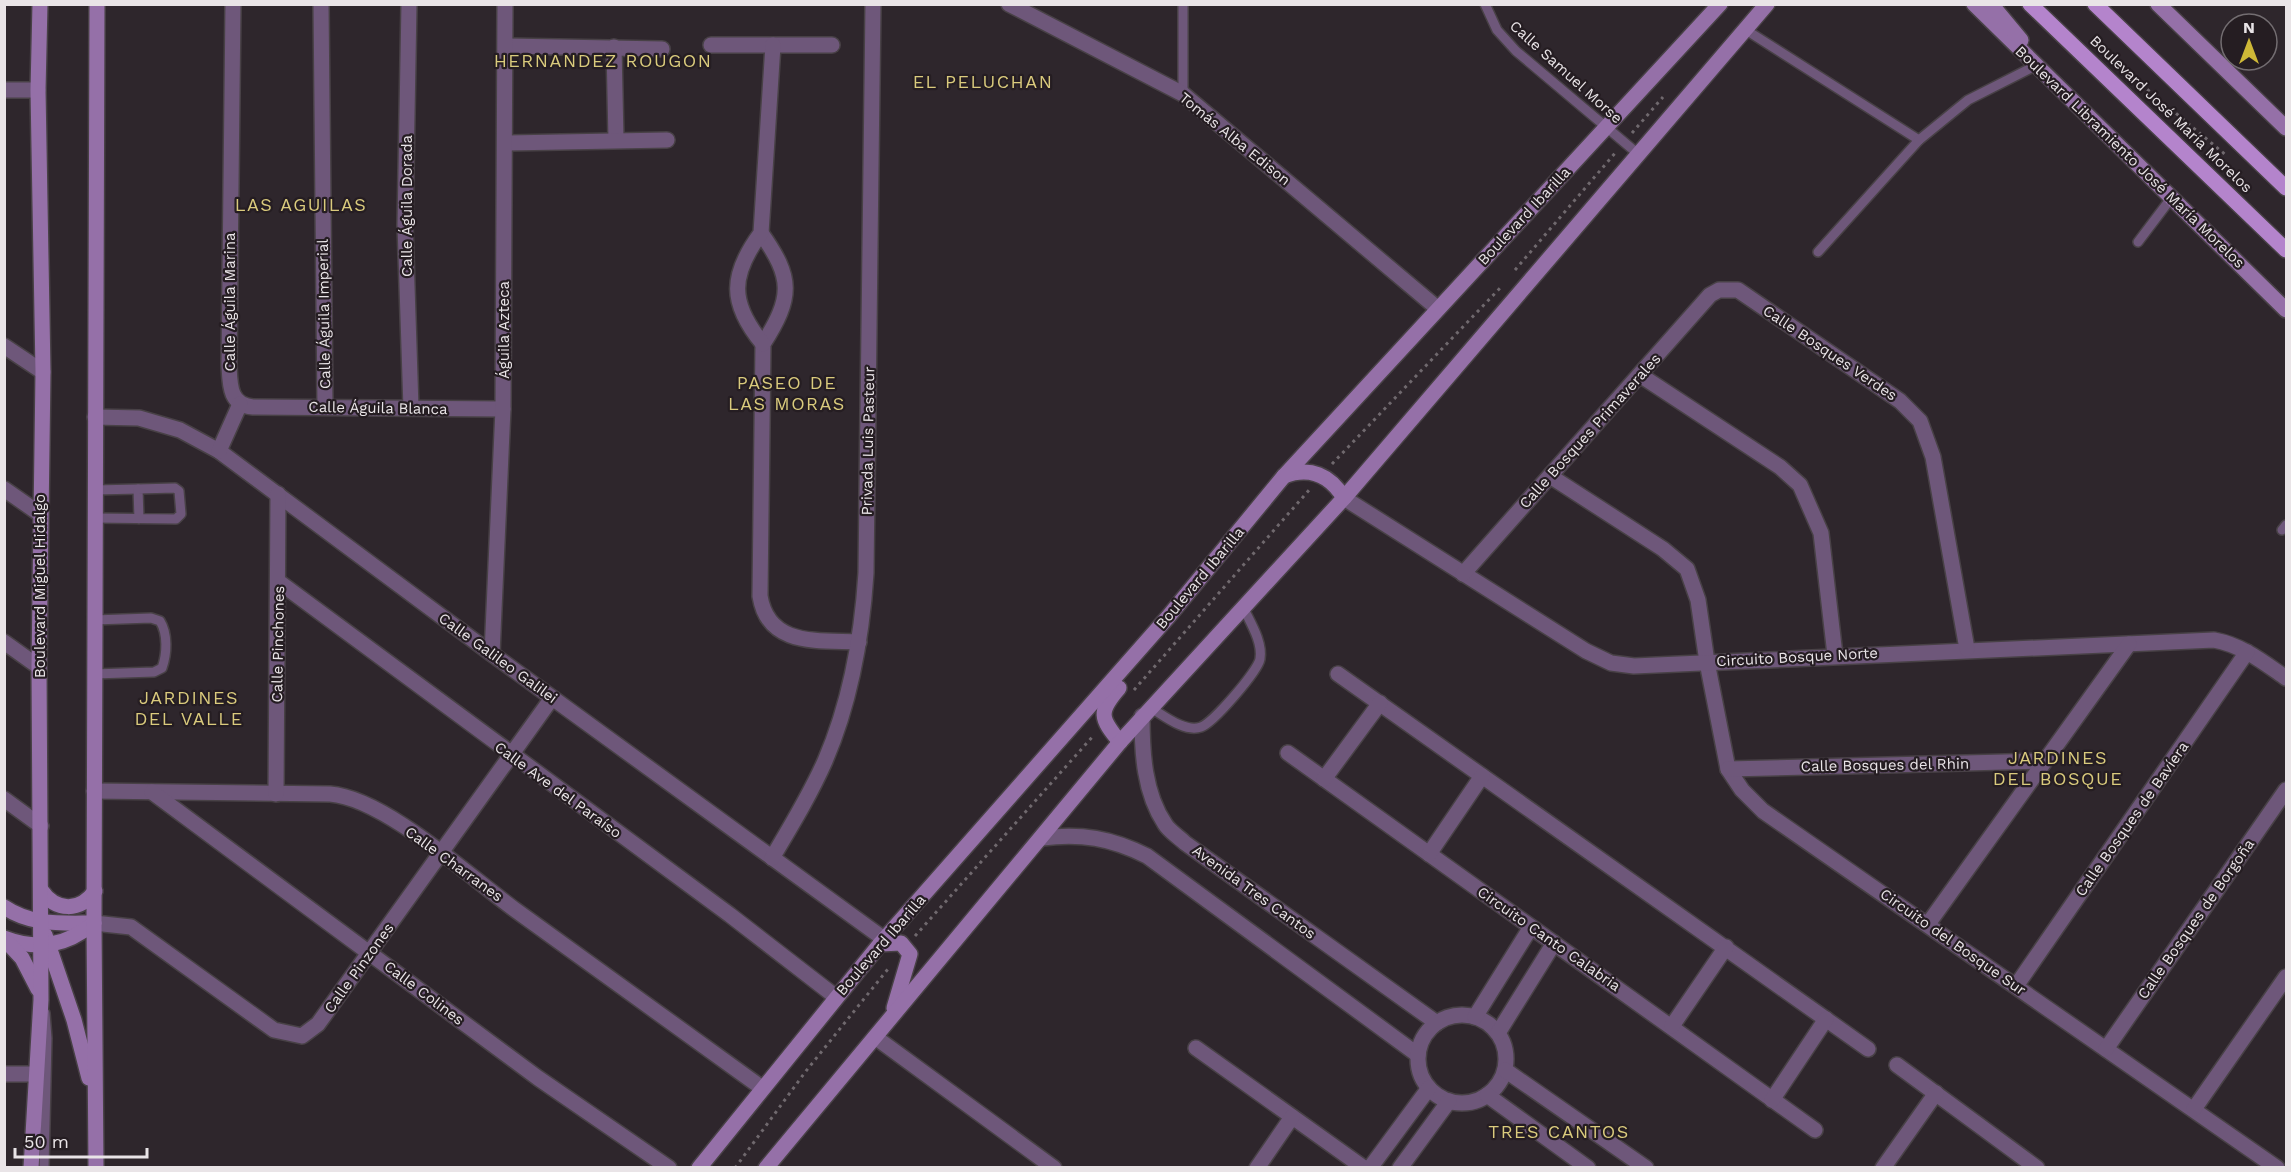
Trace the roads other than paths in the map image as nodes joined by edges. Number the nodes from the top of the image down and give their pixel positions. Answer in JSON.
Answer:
{"nodes":[{"id":1,"x":40,"y":4,"type":"edge"},
{"id":2,"x":97,"y":4,"type":"edge"},
{"id":3,"x":233,"y":4,"type":"edge"},
{"id":4,"x":321,"y":4,"type":"edge"},
{"id":5,"x":409,"y":4,"type":"edge"},
{"id":6,"x":505,"y":4,"type":"edge"},
{"id":7,"x":873,"y":4,"type":"edge"},
{"id":8,"x":1009,"y":4,"type":"edge"},
{"id":9,"x":1183,"y":4,"type":"edge"},
{"id":10,"x":1485,"y":4,"type":"edge"},
{"id":11,"x":1720,"y":4,"type":"edge"},
{"id":12,"x":1767,"y":4,"type":"edge"},
{"id":13,"x":1974,"y":4,"type":"edge"},
{"id":14,"x":1991,"y":4,"type":"edge"},
{"id":15,"x":2030,"y":4,"type":"edge"},
{"id":16,"x":2095,"y":4,"type":"edge"},
{"id":17,"x":2158,"y":4,"type":"edge"},
{"id":18,"x":1746,"y":30,"type":"junction"},
{"id":19,"x":711,"y":45,"type":"dead end"},
{"id":20,"x":773,"y":45,"type":"junction"},
{"id":21,"x":832,"y":45,"type":"dead end"},
{"id":22,"x":506,"y":46,"type":"junction"},
{"id":23,"x":614,"y":47,"type":"junction"},
{"id":24,"x":662,"y":49,"type":"dead end"},
{"id":25,"x":2033,"y":61,"type":"junction"},
{"id":26,"x":4,"y":90,"type":"edge"},
{"id":27,"x":38,"y":90,"type":"junction"},
{"id":28,"x":1183,"y":94,"type":"junction"},
{"id":29,"x":2286,"y":128,"type":"edge"},
{"id":30,"x":1607,"y":129,"type":"junction"},
{"id":31,"x":616,"y":140,"type":"junction"},
{"id":32,"x":667,"y":140,"type":"dead end"},
{"id":33,"x":1919,"y":140,"type":"junction"},
{"id":34,"x":505,"y":143,"type":"junction"},
{"id":35,"x":1637,"y":153,"type":"junction"},
{"id":36,"x":2286,"y":188,"type":"edge"},
{"id":37,"x":2172,"y":197,"type":"junction"},
{"id":38,"x":761,"y":233,"type":"junction"},
{"id":39,"x":2138,"y":242,"type":"dead end"},
{"id":40,"x":2286,"y":250,"type":"edge"},
{"id":41,"x":1818,"y":252,"type":"dead end"},
{"id":42,"x":1719,"y":290,"type":"joint"},
{"id":43,"x":1437,"y":308,"type":"junction"},
{"id":44,"x":2286,"y":310,"type":"edge"},
{"id":45,"x":763,"y":344,"type":"junction"},
{"id":46,"x":4,"y":346,"type":"edge"},
{"id":47,"x":42,"y":372,"type":"junction"},
{"id":48,"x":1640,"y":375,"type":"junction"},
{"id":49,"x":246,"y":406,"type":"junction"},
{"id":50,"x":325,"y":407,"type":"junction"},
{"id":51,"x":411,"y":408,"type":"junction"},
{"id":52,"x":503,"y":409,"type":"junction"},
{"id":53,"x":94,"y":417,"type":"junction"},
{"id":54,"x":219,"y":451,"type":"junction"},
{"id":55,"x":1284,"y":476,"type":"junction"},
{"id":56,"x":1550,"y":476,"type":"junction"},
{"id":57,"x":4,"y":489,"type":"edge"},
{"id":58,"x":138,"y":489,"type":"junction"},
{"id":59,"x":94,"y":490,"type":"junction"},
{"id":60,"x":278,"y":494,"type":"junction"},
{"id":61,"x":1344,"y":498,"type":"junction"},
{"id":62,"x":40,"y":514,"type":"junction"},
{"id":63,"x":94,"y":518,"type":"junction"},
{"id":64,"x":139,"y":519,"type":"junction"},
{"id":65,"x":1463,"y":574,"type":"junction"},
{"id":66,"x":279,"y":582,"type":"junction"},
{"id":67,"x":1243,"y":607,"type":"junction"},
{"id":68,"x":1168,"y":617,"type":"junction"},
{"id":69,"x":94,"y":620,"type":"junction"},
{"id":70,"x":4,"y":642,"type":"edge"},
{"id":71,"x":859,"y":642,"type":"junction"},
{"id":72,"x":2129,"y":644,"type":"junction"},
{"id":73,"x":1967,"y":649,"type":"junction"},
{"id":74,"x":2247,"y":651,"type":"junction"},
{"id":75,"x":492,"y":654,"type":"junction"},
{"id":76,"x":1835,"y":655,"type":"junction"},
{"id":77,"x":1707,"y":662,"type":"junction"},
{"id":78,"x":39,"y":667,"type":"junction"},
{"id":79,"x":94,"y":674,"type":"junction"},
{"id":80,"x":1338,"y":674,"type":"dead end"},
{"id":81,"x":2286,"y":678,"type":"edge"},
{"id":82,"x":552,"y":698,"type":"junction"},
{"id":83,"x":1380,"y":703,"type":"junction"},
{"id":84,"x":1147,"y":712,"type":"junction"},
{"id":85,"x":1120,"y":742,"type":"junction"},
{"id":86,"x":1288,"y":753,"type":"dead end"},
{"id":87,"x":510,"y":755,"type":"junction"},
{"id":88,"x":2043,"y":762,"type":"junction"},
{"id":89,"x":1728,"y":768,"type":"junction"},
{"id":90,"x":1482,"y":776,"type":"junction"},
{"id":91,"x":1324,"y":779,"type":"junction"},
{"id":92,"x":2286,"y":790,"type":"edge"},
{"id":93,"x":94,"y":791,"type":"junction"},
{"id":94,"x":152,"y":792,"type":"junction"},
{"id":95,"x":276,"y":794,"type":"junction"},
{"id":96,"x":4,"y":799,"type":"edge"},
{"id":97,"x":41,"y":826,"type":"junction"},
{"id":98,"x":1042,"y":838,"type":"junction"},
{"id":99,"x":441,"y":854,"type":"junction"},
{"id":100,"x":1429,"y":854,"type":"junction"},
{"id":101,"x":772,"y":858,"type":"junction"},
{"id":102,"x":41,"y":891,"type":"junction"},
{"id":103,"x":95,"y":891,"type":"junction"},
{"id":104,"x":4,"y":907,"type":"edge"},
{"id":105,"x":41,"y":923,"type":"junction"},
{"id":106,"x":94,"y":923,"type":"junction"},
{"id":107,"x":1928,"y":924,"type":"junction"},
{"id":108,"x":1531,"y":927,"type":"junction"},
{"id":109,"x":4,"y":939,"type":"edge"},
{"id":110,"x":882,"y":942,"type":"junction"},
{"id":111,"x":1554,"y":943,"type":"junction"},
{"id":112,"x":45,"y":946,"type":"junction"},
{"id":113,"x":1726,"y":947,"type":"junction"},
{"id":114,"x":370,"y":953,"type":"junction"},
{"id":115,"x":2286,"y":978,"type":"edge"},
{"id":116,"x":2016,"y":986,"type":"junction"},
{"id":117,"x":836,"y":997,"type":"junction"},
{"id":118,"x":41,"y":1000,"type":"junction"},
{"id":119,"x":891,"y":1017,"type":"junction"},
{"id":120,"x":1475,"y":1017,"type":"junction"},
{"id":121,"x":1826,"y":1019,"type":"junction"},
{"id":122,"x":1437,"y":1023,"type":"junction"},
{"id":123,"x":1672,"y":1026,"type":"junction"},
{"id":124,"x":1498,"y":1033,"type":"junction"},
{"id":125,"x":875,"y":1037,"type":"junction"},
{"id":126,"x":1196,"y":1048,"type":"dead end"},
{"id":127,"x":2106,"y":1048,"type":"junction"},
{"id":128,"x":1868,"y":1049,"type":"dead end"},
{"id":129,"x":1418,"y":1055,"type":"junction"},
{"id":130,"x":1896,"y":1065,"type":"dead end"},
{"id":131,"x":1505,"y":1070,"type":"junction"},
{"id":132,"x":4,"y":1074,"type":"edge"},
{"id":133,"x":38,"y":1074,"type":"junction"},
{"id":134,"x":762,"y":1088,"type":"junction"},
{"id":135,"x":1429,"y":1088,"type":"junction"},
{"id":136,"x":1936,"y":1093,"type":"junction"},
{"id":137,"x":1487,"y":1095,"type":"junction"},
{"id":138,"x":1773,"y":1100,"type":"junction"},
{"id":139,"x":1449,"y":1101,"type":"junction"},
{"id":140,"x":2194,"y":1109,"type":"junction"},
{"id":141,"x":96,"y":1110,"type":"junction"},
{"id":142,"x":1292,"y":1117,"type":"junction"},
{"id":143,"x":1815,"y":1130,"type":"dead end"},
{"id":144,"x":32,"y":1167,"type":"edge"},
{"id":145,"x":44,"y":1167,"type":"edge"},
{"id":146,"x":96,"y":1167,"type":"edge"},
{"id":147,"x":669,"y":1167,"type":"edge"},
{"id":148,"x":699,"y":1167,"type":"edge"},
{"id":149,"x":766,"y":1167,"type":"edge"},
{"id":150,"x":1054,"y":1167,"type":"edge"},
{"id":151,"x":1257,"y":1167,"type":"edge"},
{"id":152,"x":1364,"y":1167,"type":"edge"},
{"id":153,"x":1370,"y":1167,"type":"edge"},
{"id":154,"x":1400,"y":1167,"type":"edge"},
{"id":155,"x":1588,"y":1167,"type":"edge"},
{"id":156,"x":1646,"y":1167,"type":"edge"},
{"id":157,"x":1883,"y":1167,"type":"edge"},
{"id":158,"x":2037,"y":1167,"type":"edge"},
{"id":159,"x":2277,"y":1167,"type":"edge"}],
"edges":[{"from":1,"to":27,"type":"main road","name":"Boulevard Miguel Hidalgo"},
{"from":2,"to":53,"type":"main road"},
{"from":3,"to":49,"type":"street","name":"Calle Águila Marina"},
{"from":4,"to":50,"type":"street","name":"Calle Águila Imperial"},
{"from":5,"to":51,"type":"street","name":"Calle Águila Dorada"},
{"from":6,"to":22,"type":"street","name":"Águila Azteca"},
{"from":7,"to":71,"type":"street","name":"Privada Luis Pasteur"},
{"from":8,"to":28,"type":"street","name":"Tomás Alba Edison"},
{"from":9,"to":28,"type":"lane"},
{"from":10,"to":30,"type":"lane","name":"Calle Samuel Morse"},
{"from":11,"to":30,"type":"main road","name":"Boulevard Ibarilla"},
{"from":12,"to":18,"type":"main road"},
{"from":13,"to":25,"type":"main road","name":"Boulevard Libramiento José María Morelos"},
{"from":14,"to":25,"type":"main road"},
{"from":15,"to":40,"type":"main road","name":"Boulevard José María Morelos"},
{"from":16,"to":36,"type":"main road","name":"Boulevard José María Morelos"},
{"from":17,"to":29,"type":"main road"},
{"from":18,"to":33,"type":"lane"},
{"from":18,"to":35,"type":"main road"},
{"from":19,"to":20,"type":"street"},
{"from":20,"to":21,"type":"street"},
{"from":20,"to":38,"type":"street"},
{"from":22,"to":23,"type":"street"},
{"from":22,"to":34,"type":"street","name":"Águila Azteca"},
{"from":23,"to":24,"type":"street"},
{"from":23,"to":31,"type":"street"},
{"from":25,"to":33,"type":"lane"},
{"from":25,"to":37,"type":"main road","name":"Boulevard Libramiento José María Morelos"},
{"from":26,"to":27,"type":"street"},
{"from":27,"to":47,"type":"main road","name":"Boulevard Miguel Hidalgo"},
{"from":28,"to":43,"type":"street","name":"Tomás Alba Edison"},
{"from":30,"to":35,"type":"lane","name":"Calle Samuel Morse"},
{"from":30,"to":43,"type":"main road","name":"Boulevard Ibarilla"},
{"from":31,"to":32,"type":"street"},
{"from":31,"to":34,"type":"street"},
{"from":33,"to":41,"type":"lane"},
{"from":34,"to":52,"type":"street","name":"Águila Azteca"},
{"from":35,"to":61,"type":"main road"},
{"from":37,"to":39,"type":"lane"},
{"from":37,"to":44,"type":"main road","name":"Boulevard Libramiento José María Morelos"},
{"from":38,"to":45,"type":"street"},
{"from":38,"to":45,"type":"street"},
{"from":42,"to":48,"type":"street","name":"Calle Bosques Primaverales"},
{"from":42,"to":73,"type":"street","name":"Calle Bosques Verdes"},
{"from":43,"to":55,"type":"main road","name":"Boulevard Ibarilla"},
{"from":45,"to":71,"type":"street"},
{"from":46,"to":47,"type":"street"},
{"from":47,"to":62,"type":"main road","name":"Boulevard Miguel Hidalgo"},
{"from":48,"to":56,"type":"street","name":"Calle Bosques Primaverales"},
{"from":48,"to":76,"type":"street"},
{"from":49,"to":50,"type":"street","name":"Calle Águila Blanca"},
{"from":49,"to":54,"type":"street"},
{"from":50,"to":51,"type":"street","name":"Calle Águila Blanca"},
{"from":51,"to":52,"type":"street","name":"Calle Águila Blanca"},
{"from":52,"to":75,"type":"street","name":"Águila Azteca"},
{"from":53,"to":54,"type":"street","name":"Calle Galileo Galilei"},
{"from":53,"to":59,"type":"main road"},
{"from":54,"to":60,"type":"street","name":"Calle Galileo Galilei"},
{"from":55,"to":61,"type":"main road"},
{"from":55,"to":68,"type":"main road","name":"Boulevard Ibarilla"},
{"from":56,"to":65,"type":"street","name":"Calle Bosques Primaverales"},
{"from":56,"to":77,"type":"street","name":"Circuito del Bosque Sur"},
{"from":57,"to":62,"type":"street"},
{"from":58,"to":59,"type":"lane"},
{"from":58,"to":64,"type":"lane"},
{"from":58,"to":64,"type":"lane"},
{"from":59,"to":63,"type":"main road"},
{"from":60,"to":66,"type":"street","name":"Calle Pinchones"},
{"from":60,"to":75,"type":"street","name":"Calle Galileo Galilei"},
{"from":61,"to":65,"type":"street","name":"Circuito Bosque Norte"},
{"from":61,"to":67,"type":"main road"},
{"from":62,"to":78,"type":"main road","name":"Boulevard Miguel Hidalgo"},
{"from":63,"to":64,"type":"lane"},
{"from":63,"to":69,"type":"main road"},
{"from":65,"to":77,"type":"street","name":"Circuito Bosque Norte"},
{"from":66,"to":87,"type":"street","name":"Calle Ave del Paraíso"},
{"from":66,"to":95,"type":"street","name":"Calle Pinchones"},
{"from":67,"to":84,"type":"main road"},
{"from":67,"to":84,"type":"lane"},
{"from":68,"to":85,"type":"main road"},
{"from":68,"to":110,"type":"main road","name":"Boulevard Ibarilla"},
{"from":69,"to":79,"type":"main road"},
{"from":69,"to":79,"type":"lane"},
{"from":70,"to":78,"type":"street"},
{"from":71,"to":101,"type":"street","name":"Privada Luis Pasteur"},
{"from":72,"to":73,"type":"street","name":"Circuito Bosque Norte"},
{"from":72,"to":74,"type":"street","name":"Circuito Bosque Norte"},
{"from":72,"to":88,"type":"street"},
{"from":73,"to":76,"type":"street","name":"Circuito Bosque Norte"},
{"from":74,"to":81,"type":"street","name":"Circuito Bosque Norte"},
{"from":74,"to":116,"type":"street","name":"Calle Bosques de Bavíera"},
{"from":75,"to":82,"type":"street","name":"Calle Galileo Galilei"},
{"from":76,"to":77,"type":"street","name":"Circuito Bosque Norte"},
{"from":77,"to":89,"type":"street","name":"Circuito del Bosque Sur"},
{"from":78,"to":97,"type":"main road","name":"Boulevard Miguel Hidalgo"},
{"from":79,"to":93,"type":"main road"},
{"from":80,"to":83,"type":"street"},
{"from":82,"to":87,"type":"street","name":"Calle Pinzones"},
{"from":82,"to":101,"type":"street","name":"Calle Galileo Galilei"},
{"from":83,"to":90,"type":"street"},
{"from":83,"to":91,"type":"street"},
{"from":84,"to":85,"type":"main road"},
{"from":84,"to":122,"type":"street","name":"Avenida Tres Cantos"},
{"from":85,"to":98,"type":"main road"},
{"from":86,"to":91,"type":"street","name":"Circuito Canto Calabria"},
{"from":87,"to":99,"type":"street","name":"Calle Pinzones"},
{"from":87,"to":117,"type":"street","name":"Calle Ave del Paraíso"},
{"from":88,"to":89,"type":"street","name":"Calle Bosques del Rhin"},
{"from":88,"to":107,"type":"street"},
{"from":89,"to":107,"type":"street","name":"Circuito del Bosque Sur"},
{"from":90,"to":100,"type":"street"},
{"from":90,"to":113,"type":"street"},
{"from":91,"to":100,"type":"street","name":"Circuito Canto Calabria"},
{"from":92,"to":127,"type":"street","name":"Calle Bosques de Borgoña"},
{"from":93,"to":94,"type":"street","name":"Calle Charranes"},
{"from":93,"to":103,"type":"main road"},
{"from":94,"to":95,"type":"street","name":"Calle Charranes"},
{"from":94,"to":114,"type":"street","name":"Calle Colines"},
{"from":95,"to":99,"type":"street","name":"Calle Charranes"},
{"from":96,"to":97,"type":"street"},
{"from":97,"to":102,"type":"main road","name":"Boulevard Miguel Hidalgo"},
{"from":98,"to":119,"type":"main road"},
{"from":98,"to":129,"type":"street"},
{"from":99,"to":114,"type":"street","name":"Calle Pinzones"},
{"from":99,"to":134,"type":"street","name":"Calle Charranes"},
{"from":100,"to":108,"type":"street","name":"Circuito Canto Calabria"},
{"from":101,"to":110,"type":"street","name":"Calle Galileo Galilei"},
{"from":102,"to":103,"type":"main road"},
{"from":102,"to":105,"type":"main road","name":"Boulevard Miguel Hidalgo"},
{"from":103,"to":106,"type":"main road"},
{"from":104,"to":105,"type":"main road"},
{"from":105,"to":106,"type":"main road"},
{"from":105,"to":112,"type":"main road","name":"Boulevard Miguel Hidalgo"},
{"from":106,"to":112,"type":"main road"},
{"from":106,"to":114,"type":"street","name":"Calle Pinzones"},
{"from":106,"to":141,"type":"main road"},
{"from":107,"to":116,"type":"street","name":"Circuito del Bosque Sur"},
{"from":108,"to":111,"type":"street","name":"Circuito Canto Calabria"},
{"from":108,"to":120,"type":"street"},
{"from":109,"to":112,"type":"main road"},
{"from":109,"to":118,"type":"main road"},
{"from":110,"to":117,"type":"main road","name":"Boulevard Ibarilla"},
{"from":110,"to":119,"type":"main road"},
{"from":111,"to":123,"type":"street","name":"Circuito Canto Calabria"},
{"from":111,"to":124,"type":"street"},
{"from":112,"to":118,"type":"main road"},
{"from":112,"to":141,"type":"main road","name":"Boulevard Miguel Hidalgo"},
{"from":113,"to":121,"type":"street"},
{"from":113,"to":123,"type":"street"},
{"from":114,"to":147,"type":"street","name":"Calle Colines"},
{"from":115,"to":140,"type":"street"},
{"from":116,"to":127,"type":"street","name":"Circuito del Bosque Sur"},
{"from":117,"to":134,"type":"main road","name":"Boulevard Ibarilla"},
{"from":118,"to":133,"type":"main road"},
{"from":118,"to":145,"type":"lane"},
{"from":119,"to":125,"type":"main road"},
{"from":120,"to":122,"type":"street"},
{"from":120,"to":124,"type":"street"},
{"from":121,"to":128,"type":"street"},
{"from":121,"to":138,"type":"street"},
{"from":122,"to":129,"type":"street"},
{"from":123,"to":138,"type":"street","name":"Circuito Canto Calabria"},
{"from":124,"to":131,"type":"street"},
{"from":125,"to":149,"type":"main road"},
{"from":125,"to":150,"type":"street"},
{"from":126,"to":142,"type":"street"},
{"from":127,"to":140,"type":"street","name":"Circuito del Bosque Sur"},
{"from":129,"to":135,"type":"street"},
{"from":130,"to":136,"type":"street"},
{"from":131,"to":137,"type":"street"},
{"from":131,"to":156,"type":"street"},
{"from":132,"to":133,"type":"street"},
{"from":133,"to":144,"type":"main road"},
{"from":134,"to":148,"type":"main road","name":"Boulevard Ibarilla"},
{"from":135,"to":139,"type":"street"},
{"from":135,"to":153,"type":"street"},
{"from":136,"to":157,"type":"street"},
{"from":136,"to":158,"type":"street"},
{"from":137,"to":139,"type":"street"},
{"from":137,"to":155,"type":"street"},
{"from":138,"to":143,"type":"street","name":"Circuito Canto Calabria"},
{"from":139,"to":154,"type":"street"},
{"from":140,"to":159,"type":"street","name":"Circuito del Bosque Sur"},
{"from":141,"to":146,"type":"main road"},
{"from":142,"to":151,"type":"street"},
{"from":142,"to":152,"type":"street"}]}
